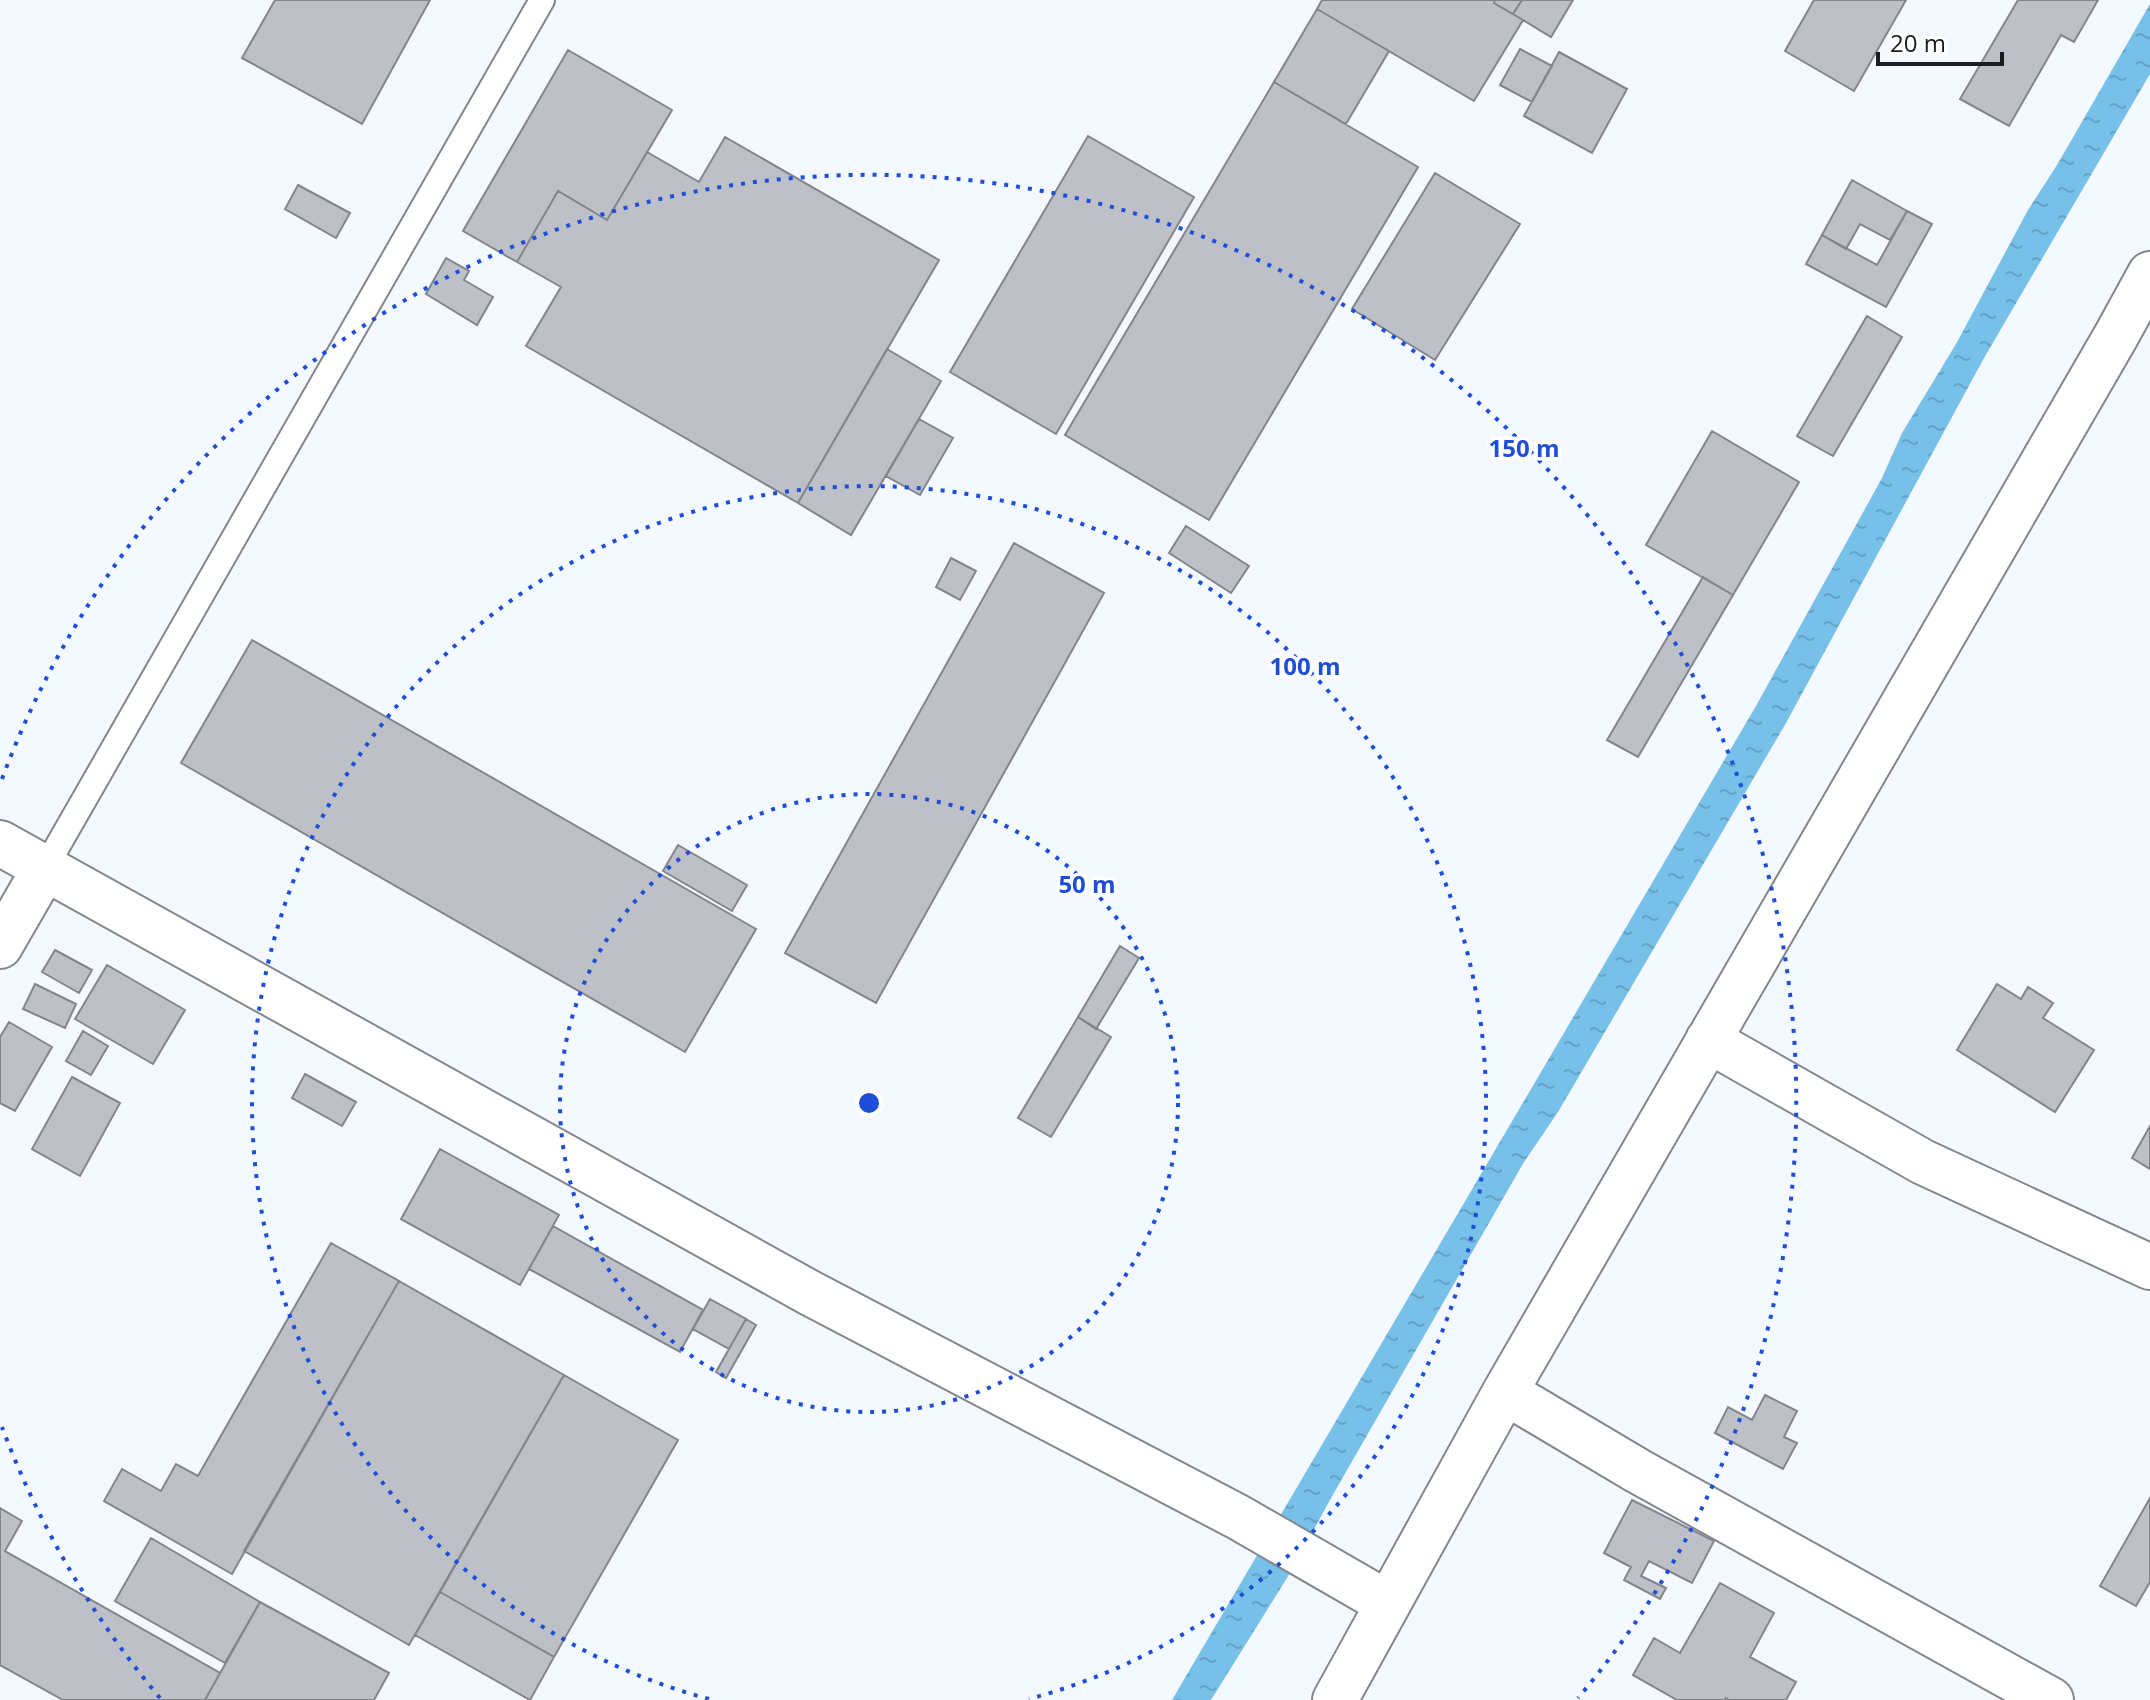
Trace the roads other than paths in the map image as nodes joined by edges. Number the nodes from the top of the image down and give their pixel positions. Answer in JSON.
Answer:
{"nodes":[{"id":1,"x":542,"y":0,"type":"edge"},
{"id":2,"x":2150,"y":274,"type":"edge"},
{"id":3,"x":2133,"y":345,"type":"edge"},
{"id":4,"x":0,"y":843,"type":"edge"},
{"id":5,"x":45,"y":868,"type":"junction"},
{"id":6,"x":0,"y":946,"type":"edge"},
{"id":7,"x":1708,"y":1040,"type":"junction"},
{"id":8,"x":2150,"y":1267,"type":"edge"},
{"id":9,"x":1505,"y":1392,"type":"junction"},
{"id":10,"x":1387,"y":1603,"type":"junction"},
{"id":11,"x":1335,"y":1700,"type":"edge"},
{"id":12,"x":2051,"y":1700,"type":"edge"}],
"edges":[{"from":1,"to":5,"type":"lane"},
{"from":2,"to":3,"type":"street"},
{"from":3,"to":7,"type":"street"},
{"from":4,"to":5,"type":"street"},
{"from":5,"to":6,"type":"street"},
{"from":5,"to":10,"type":"street"},
{"from":7,"to":8,"type":"street"},
{"from":7,"to":9,"type":"street"},
{"from":9,"to":10,"type":"street"},
{"from":9,"to":12,"type":"street"},
{"from":10,"to":11,"type":"street"}]}
